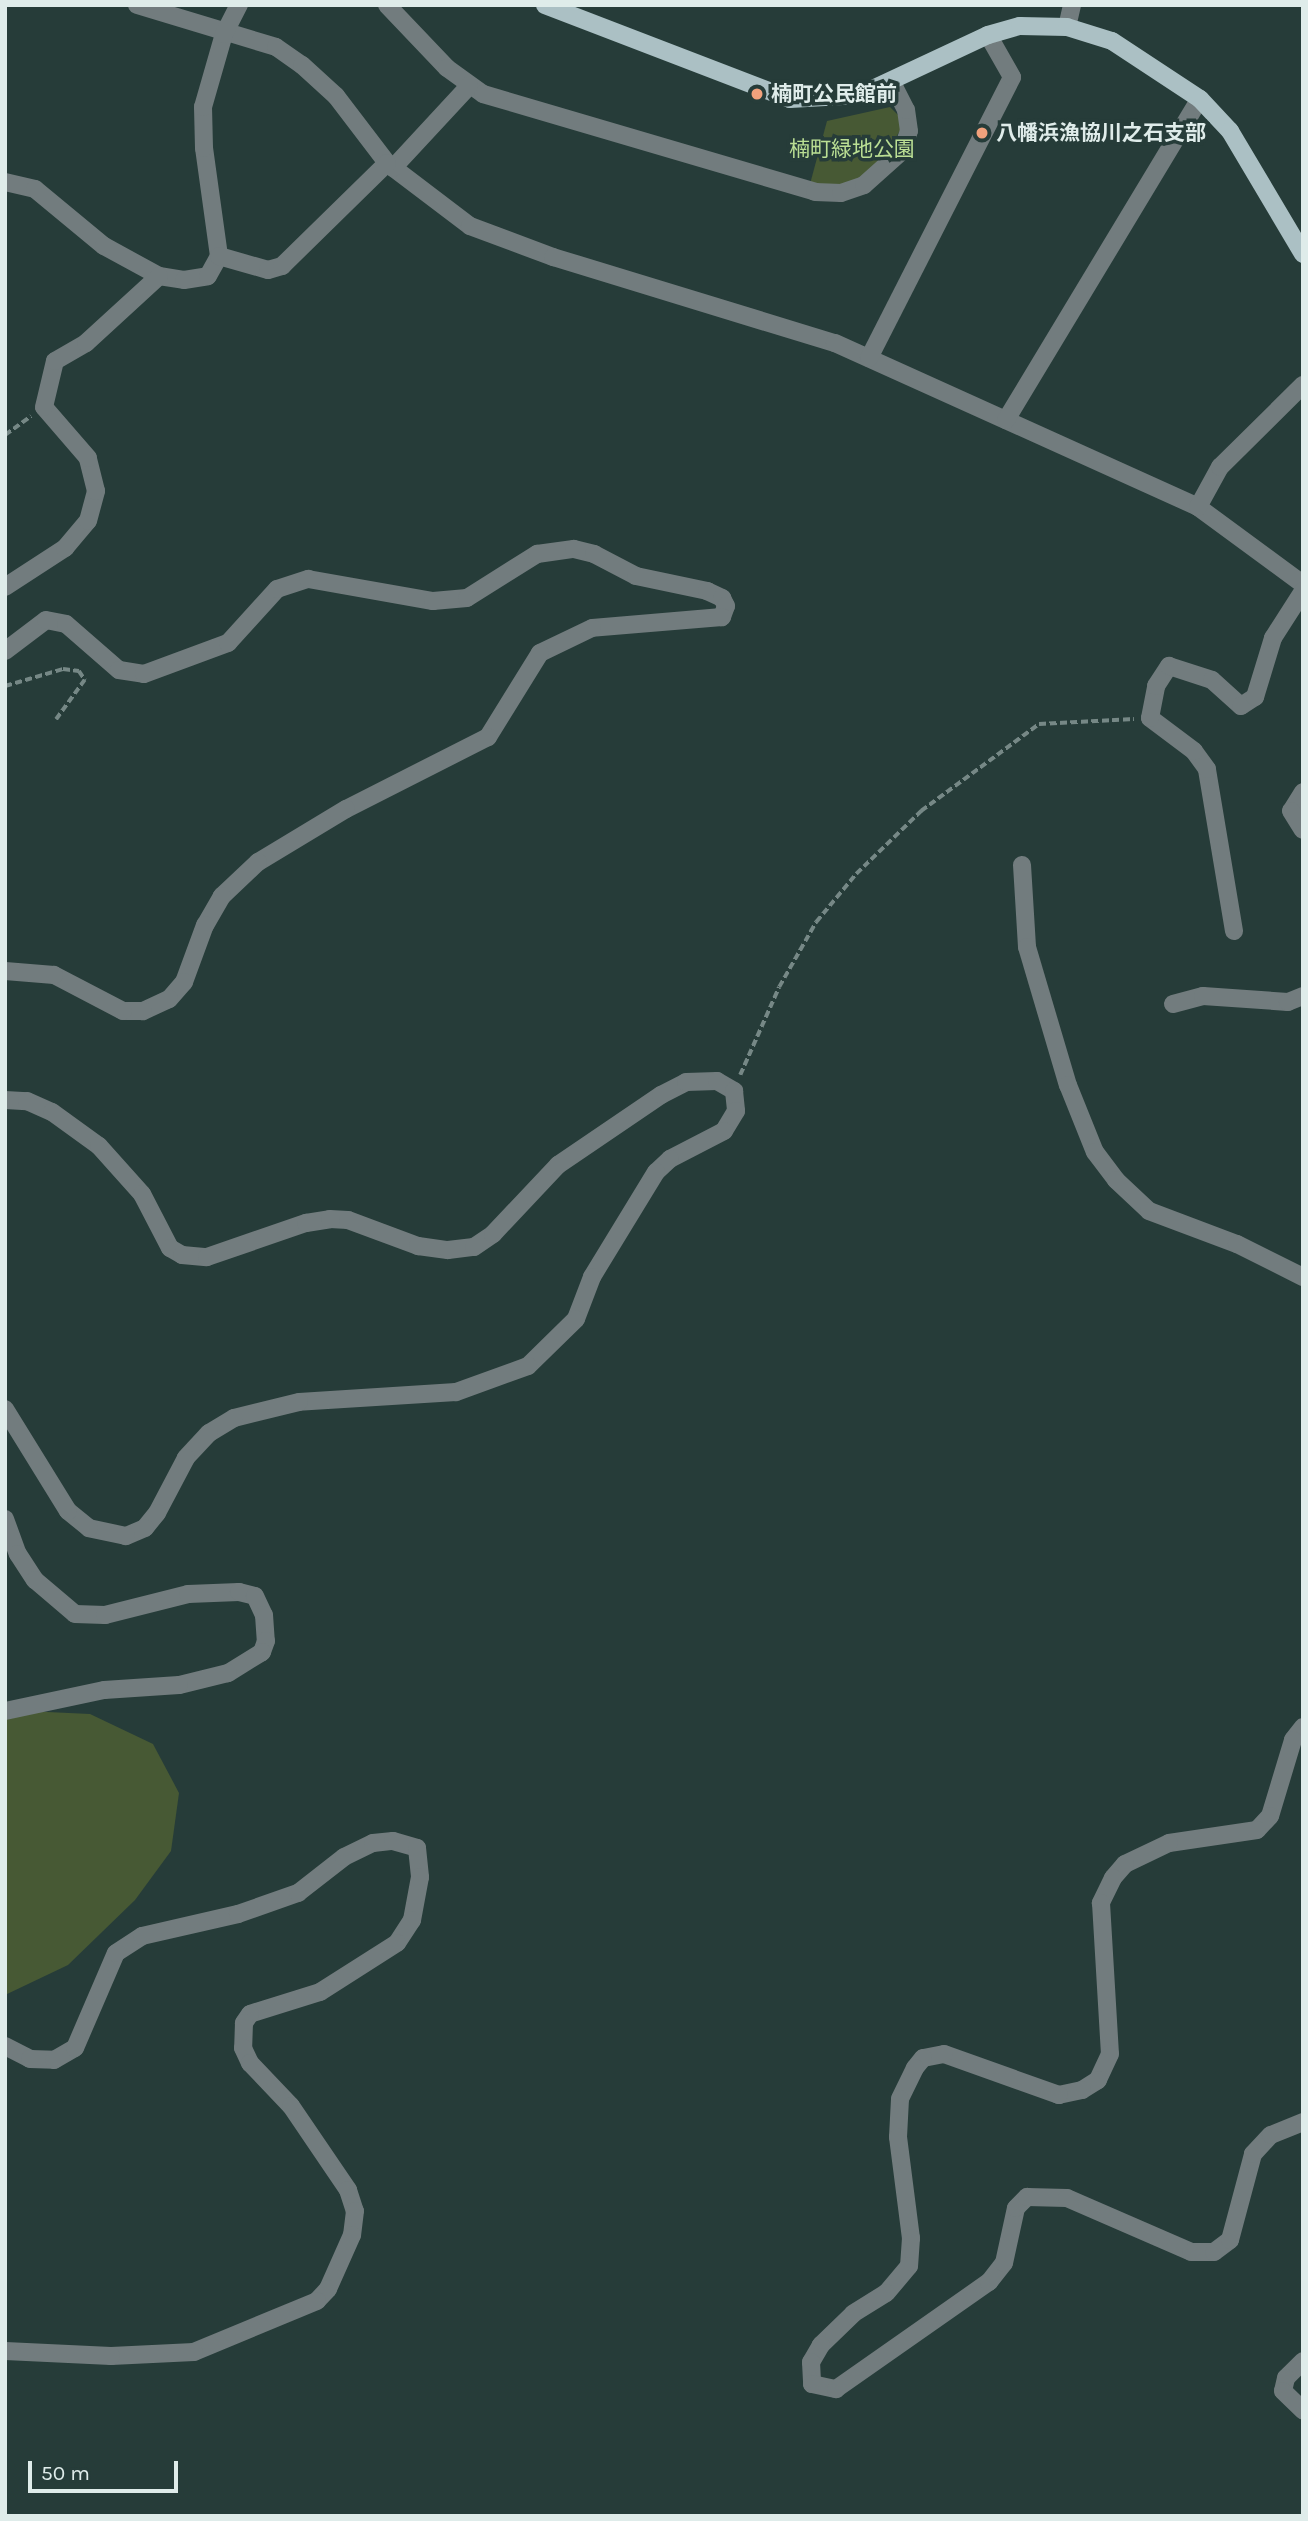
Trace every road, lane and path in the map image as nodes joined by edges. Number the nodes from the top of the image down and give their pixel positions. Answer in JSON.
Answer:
{"nodes":[{"id":1,"x":136,"y":5,"type":"edge"},
{"id":2,"x":239,"y":5,"type":"edge"},
{"id":3,"x":387,"y":5,"type":"edge"},
{"id":4,"x":545,"y":5,"type":"edge"},
{"id":5,"x":1072,"y":5,"type":"edge"},
{"id":6,"x":1067,"y":27,"type":"junction"},
{"id":7,"x":224,"y":34,"type":"junction"},
{"id":8,"x":988,"y":35,"type":"junction"},
{"id":9,"x":892,"y":83,"type":"junction"},
{"id":10,"x":469,"y":86,"type":"junction"},
{"id":11,"x":1200,"y":99,"type":"junction"},
{"id":12,"x":390,"y":165,"type":"junction"},
{"id":13,"x":5,"y":182,"type":"edge"},
{"id":14,"x":1303,"y":254,"type":"edge"},
{"id":15,"x":219,"y":256,"type":"junction"},
{"id":16,"x":159,"y":276,"type":"junction"},
{"id":17,"x":869,"y":358,"type":"junction"},
{"id":18,"x":1303,"y":385,"type":"edge"},
{"id":19,"x":44,"y":407,"type":"junction"},
{"id":20,"x":1006,"y":421,"type":"junction"},
{"id":21,"x":5,"y":435,"type":"edge"},
{"id":22,"x":1198,"y":507,"type":"junction"},
{"id":23,"x":1303,"y":584,"type":"edge"},
{"id":24,"x":5,"y":587,"type":"edge"},
{"id":25,"x":1303,"y":591,"type":"edge"},
{"id":26,"x":5,"y":651,"type":"edge"},
{"id":27,"x":5,"y":686,"type":"edge"},
{"id":28,"x":1150,"y":718,"type":"junction"},
{"id":29,"x":56,"y":720,"type":"dead end"},
{"id":30,"x":1303,"y":792,"type":"edge"},
{"id":31,"x":1303,"y":830,"type":"edge"},
{"id":32,"x":1022,"y":866,"type":"dead end"},
{"id":33,"x":1234,"y":931,"type":"dead end"},
{"id":34,"x":5,"y":971,"type":"edge"},
{"id":35,"x":1303,"y":996,"type":"edge"},
{"id":36,"x":1173,"y":1004,"type":"dead end"},
{"id":37,"x":734,"y":1091,"type":"junction"},
{"id":38,"x":5,"y":1100,"type":"edge"},
{"id":39,"x":1303,"y":1277,"type":"edge"},
{"id":40,"x":5,"y":1409,"type":"edge"},
{"id":41,"x":5,"y":1519,"type":"edge"},
{"id":42,"x":5,"y":1711,"type":"edge"},
{"id":43,"x":1303,"y":1727,"type":"edge"},
{"id":44,"x":5,"y":2046,"type":"edge"},
{"id":45,"x":1303,"y":2122,"type":"edge"},
{"id":46,"x":5,"y":2351,"type":"edge"},
{"id":47,"x":1303,"y":2361,"type":"edge"},
{"id":48,"x":1303,"y":2410,"type":"edge"}],
"edges":[{"from":1,"to":7,"type":"street"},
{"from":2,"to":7,"type":"street"},
{"from":3,"to":10,"type":"street"},
{"from":4,"to":9,"type":"main road"},
{"from":5,"to":6,"type":"street"},
{"from":6,"to":8,"type":"main road"},
{"from":6,"to":11,"type":"main road"},
{"from":7,"to":12,"type":"street"},
{"from":7,"to":15,"type":"street"},
{"from":8,"to":9,"type":"main road"},
{"from":8,"to":17,"type":"street"},
{"from":9,"to":10,"type":"street"},
{"from":10,"to":12,"type":"street"},
{"from":11,"to":14,"type":"main road"},
{"from":11,"to":20,"type":"street"},
{"from":12,"to":15,"type":"street"},
{"from":12,"to":17,"type":"street"},
{"from":13,"to":16,"type":"street"},
{"from":15,"to":16,"type":"street"},
{"from":16,"to":19,"type":"street"},
{"from":17,"to":20,"type":"street"},
{"from":18,"to":22,"type":"street"},
{"from":19,"to":21,"type":"path"},
{"from":19,"to":24,"type":"street"},
{"from":20,"to":22,"type":"street"},
{"from":22,"to":23,"type":"street"},
{"from":25,"to":28,"type":"street"},
{"from":26,"to":34,"type":"street"},
{"from":27,"to":29,"type":"path"},
{"from":28,"to":33,"type":"street"},
{"from":28,"to":37,"type":"path"},
{"from":30,"to":31,"type":"street"},
{"from":32,"to":39,"type":"street"},
{"from":35,"to":36,"type":"street"},
{"from":37,"to":38,"type":"street"},
{"from":37,"to":40,"type":"street"},
{"from":41,"to":42,"type":"street"},
{"from":43,"to":45,"type":"street"},
{"from":44,"to":46,"type":"street"},
{"from":47,"to":48,"type":"street"}]}
